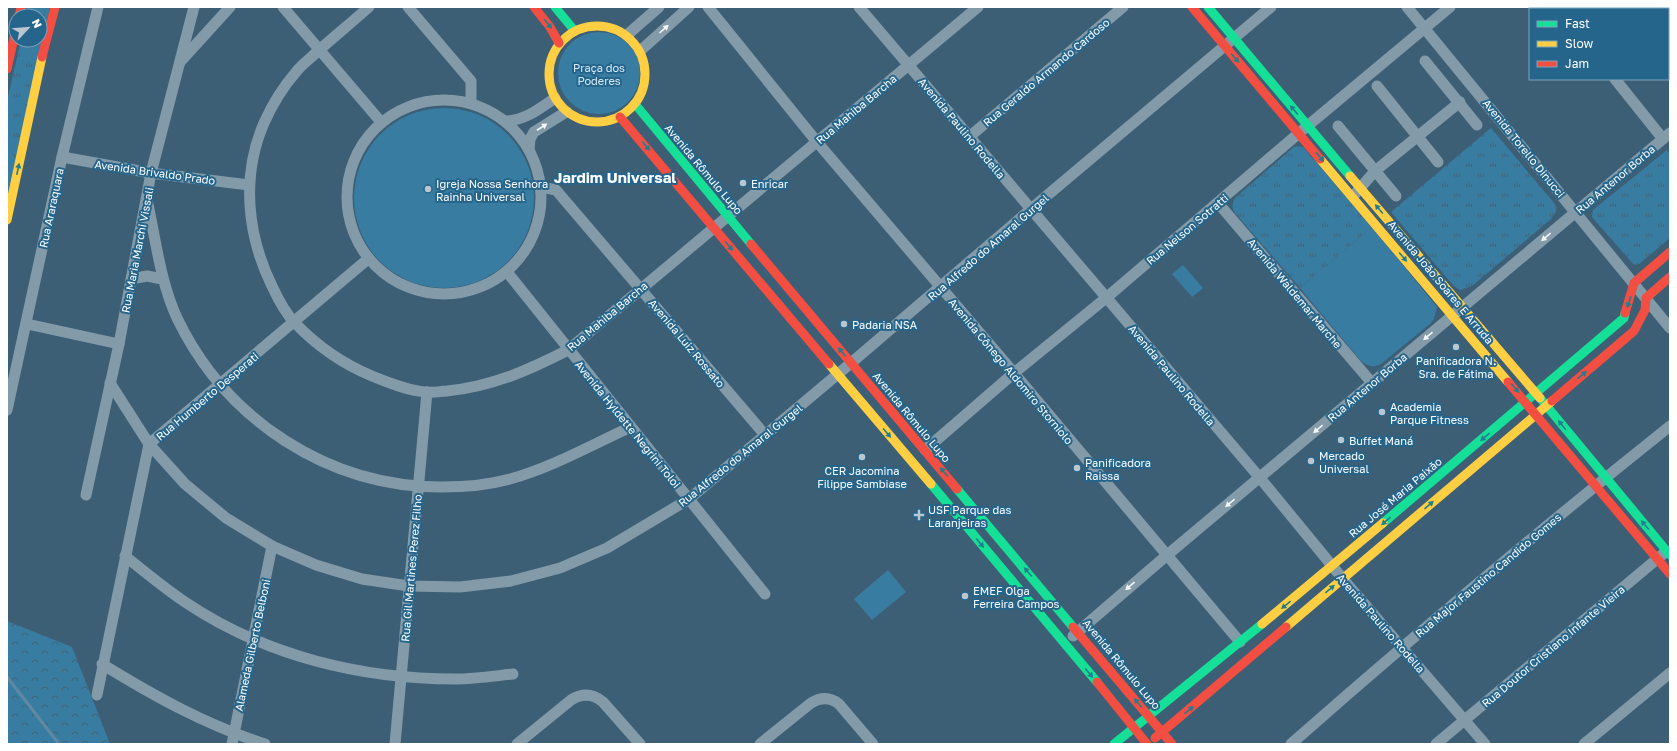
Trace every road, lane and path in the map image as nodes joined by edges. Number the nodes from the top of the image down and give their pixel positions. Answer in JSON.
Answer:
{"nodes":[{"id":1,"x":55,"y":7,"type":"edge"},
{"id":2,"x":98,"y":7,"type":"edge"},
{"id":3,"x":194,"y":7,"type":"edge"},
{"id":4,"x":230,"y":7,"type":"edge"},
{"id":5,"x":283,"y":7,"type":"edge"},
{"id":6,"x":369,"y":7,"type":"edge"},
{"id":7,"x":408,"y":7,"type":"edge"},
{"id":8,"x":534,"y":7,"type":"edge"},
{"id":9,"x":555,"y":7,"type":"edge"},
{"id":10,"x":659,"y":7,"type":"edge"},
{"id":11,"x":689,"y":7,"type":"edge"},
{"id":12,"x":708,"y":7,"type":"edge"},
{"id":13,"x":859,"y":7,"type":"edge"},
{"id":14,"x":978,"y":7,"type":"edge"},
{"id":15,"x":1122,"y":7,"type":"edge"},
{"id":16,"x":1192,"y":7,"type":"edge"},
{"id":17,"x":1208,"y":7,"type":"edge"},
{"id":18,"x":1271,"y":7,"type":"edge"},
{"id":19,"x":1407,"y":7,"type":"edge"},
{"id":20,"x":1450,"y":7,"type":"edge"},
{"id":21,"x":1425,"y":28,"type":"junction"},
{"id":22,"x":574,"y":30,"type":"junction"},
{"id":23,"x":627,"y":35,"type":"junction"},
{"id":24,"x":1233,"y":38,"type":"junction"},
{"id":25,"x":559,"y":43,"type":"junction"},
{"id":26,"x":1224,"y":46,"type":"junction"},
{"id":27,"x":12,"y":48,"type":"edge"},
{"id":28,"x":320,"y":50,"type":"junction"},
{"id":29,"x":640,"y":51,"type":"junction"},
{"id":30,"x":1425,"y":61,"type":"dead end"},
{"id":31,"x":178,"y":64,"type":"junction"},
{"id":32,"x":909,"y":65,"type":"junction"},
{"id":33,"x":7,"y":69,"type":"edge"},
{"id":34,"x":1616,"y":80,"type":"edge"},
{"id":35,"x":1377,"y":86,"type":"dead end"},
{"id":36,"x":555,"y":98,"type":"junction"},
{"id":37,"x":1460,"y":102,"type":"junction"},
{"id":38,"x":471,"y":103,"type":"junction"},
{"id":39,"x":635,"y":104,"type":"junction"},
{"id":40,"x":566,"y":112,"type":"junction"},
{"id":41,"x":620,"y":117,"type":"junction"},
{"id":42,"x":505,"y":121,"type":"junction"},
{"id":43,"x":381,"y":122,"type":"junction"},
{"id":44,"x":1477,"y":125,"type":"dead end"},
{"id":45,"x":1338,"y":126,"type":"dead end"},
{"id":46,"x":1303,"y":129,"type":"junction"},
{"id":47,"x":1417,"y":136,"type":"junction"},
{"id":48,"x":1666,"y":136,"type":"edge"},
{"id":49,"x":969,"y":137,"type":"junction"},
{"id":50,"x":817,"y":142,"type":"junction"},
{"id":51,"x":529,"y":150,"type":"junction"},
{"id":52,"x":62,"y":157,"type":"junction"},
{"id":53,"x":1438,"y":162,"type":"dead end"},
{"id":54,"x":1376,"y":171,"type":"junction"},
{"id":55,"x":151,"y":173,"type":"junction"},
{"id":56,"x":249,"y":184,"type":"junction"},
{"id":57,"x":541,"y":187,"type":"junction"},
{"id":58,"x":1361,"y":188,"type":"junction"},
{"id":59,"x":1396,"y":196,"type":"dead end"},
{"id":60,"x":1353,"y":197,"type":"junction"},
{"id":61,"x":147,"y":200,"type":"junction"},
{"id":62,"x":1218,"y":203,"type":"junction"},
{"id":63,"x":1031,"y":209,"type":"junction"},
{"id":64,"x":1576,"y":212,"type":"junction"},
{"id":65,"x":728,"y":217,"type":"junction"},
{"id":66,"x":7,"y":220,"type":"edge"},
{"id":67,"x":714,"y":228,"type":"junction"},
{"id":68,"x":1670,"y":252,"type":"edge"},
{"id":69,"x":368,"y":259,"type":"junction"},
{"id":70,"x":507,"y":272,"type":"junction"},
{"id":71,"x":1670,"y":277,"type":"edge"},
{"id":72,"x":131,"y":279,"type":"junction"},
{"id":73,"x":162,"y":279,"type":"junction"},
{"id":74,"x":1634,"y":283,"type":"junction"},
{"id":75,"x":940,"y":287,"type":"junction"},
{"id":76,"x":641,"y":288,"type":"junction"},
{"id":77,"x":1106,"y":298,"type":"junction"},
{"id":78,"x":1646,"y":298,"type":"junction"},
{"id":79,"x":1463,"y":306,"type":"junction"},
{"id":80,"x":1452,"y":315,"type":"junction"},
{"id":81,"x":294,"y":322,"type":"junction"},
{"id":82,"x":26,"y":324,"type":"junction"},
{"id":83,"x":1670,"y":328,"type":"edge"},
{"id":84,"x":119,"y":344,"type":"junction"},
{"id":85,"x":568,"y":350,"type":"junction"},
{"id":86,"x":851,"y":363,"type":"junction"},
{"id":87,"x":1014,"y":373,"type":"junction"},
{"id":88,"x":838,"y":374,"type":"junction"},
{"id":89,"x":110,"y":383,"type":"junction"},
{"id":90,"x":1372,"y":383,"type":"junction"},
{"id":91,"x":220,"y":385,"type":"junction"},
{"id":92,"x":427,"y":392,"type":"junction"},
{"id":93,"x":1536,"y":393,"type":"junction"},
{"id":94,"x":1526,"y":402,"type":"junction"},
{"id":95,"x":1546,"y":406,"type":"junction"},
{"id":96,"x":7,"y":410,"type":"edge"},
{"id":97,"x":1536,"y":414,"type":"junction"},
{"id":98,"x":1670,"y":426,"type":"edge"},
{"id":99,"x":630,"y":427,"type":"junction"},
{"id":100,"x":765,"y":435,"type":"junction"},
{"id":101,"x":149,"y":444,"type":"junction"},
{"id":102,"x":925,"y":450,"type":"junction"},
{"id":103,"x":1260,"y":478,"type":"junction"},
{"id":104,"x":1605,"y":478,"type":"junction"},
{"id":105,"x":1595,"y":486,"type":"junction"},
{"id":106,"x":419,"y":487,"type":"junction"},
{"id":107,"x":86,"y":495,"type":"dead end"},
{"id":108,"x":689,"y":499,"type":"junction"},
{"id":109,"x":272,"y":546,"type":"junction"},
{"id":110,"x":1669,"y":552,"type":"edge"},
{"id":111,"x":126,"y":556,"type":"junction"},
{"id":112,"x":1166,"y":556,"type":"junction"},
{"id":113,"x":1658,"y":559,"type":"junction"},
{"id":114,"x":1332,"y":567,"type":"junction"},
{"id":115,"x":1670,"y":574,"type":"edge"},
{"id":116,"x":1343,"y":579,"type":"junction"},
{"id":117,"x":410,"y":586,"type":"junction"},
{"id":118,"x":765,"y":594,"type":"dead end"},
{"id":119,"x":1078,"y":631,"type":"junction"},
{"id":120,"x":253,"y":639,"type":"junction"},
{"id":121,"x":1240,"y":642,"type":"junction"},
{"id":122,"x":1065,"y":643,"type":"junction"},
{"id":123,"x":1401,"y":647,"type":"junction"},
{"id":124,"x":102,"y":664,"type":"junction"},
{"id":125,"x":1670,"y":673,"type":"edge"},
{"id":126,"x":513,"y":674,"type":"dead end"},
{"id":127,"x":401,"y":678,"type":"junction"},
{"id":128,"x":97,"y":695,"type":"dead end"},
{"id":129,"x":1149,"y":717,"type":"junction"},
{"id":130,"x":1464,"y":720,"type":"junction"},
{"id":131,"x":1135,"y":728,"type":"junction"},
{"id":132,"x":1162,"y":732,"type":"junction"},
{"id":133,"x":233,"y":739,"type":"edge"},
{"id":134,"x":265,"y":744,"type":"edge"},
{"id":135,"x":395,"y":744,"type":"edge"},
{"id":136,"x":517,"y":744,"type":"edge"},
{"id":137,"x":640,"y":744,"type":"edge"},
{"id":138,"x":760,"y":744,"type":"edge"},
{"id":139,"x":873,"y":744,"type":"edge"},
{"id":140,"x":1114,"y":744,"type":"edge"},
{"id":141,"x":1148,"y":744,"type":"edge"},
{"id":142,"x":1172,"y":744,"type":"edge"},
{"id":143,"x":1291,"y":744,"type":"edge"},
{"id":144,"x":1436,"y":744,"type":"edge"},
{"id":145,"x":1485,"y":744,"type":"edge"},
{"id":146,"x":1584,"y":744,"type":"edge"}],
"edges":[{"from":66,"to":1,"type":"main road","one_way":true},
{"from":2,"to":52,"type":"street","name":"Rua Araraquara"},
{"from":3,"to":31,"type":"street","name":"Rua Maria Marchi Vissali"},
{"from":4,"to":31,"type":"street"},
{"from":5,"to":28,"type":"street"},
{"from":6,"to":28,"type":"street","name":"Rua Mahiba Barcha"},
{"from":7,"to":38,"type":"street"},
{"from":8,"to":25,"type":"main road","one_way":true},
{"from":9,"to":22,"type":"main road"},
{"from":10,"to":23,"type":"street"},
{"from":29,"to":11,"type":"street","one_way":true},
{"from":12,"to":50,"type":"street","name":"Avenida Cônego Aldomiro Storniolo"},
{"from":13,"to":32,"type":"street","name":"Avenida Paulino Rodella"},
{"from":14,"to":32,"type":"street","name":"Rua Mahiba Barcha"},
{"from":15,"to":49,"type":"street","name":"Rua Geraldo Armando Cardoso"},
{"from":16,"to":26,"type":"main road","name":"Avenida João Soares E Arruda"},
{"from":17,"to":24,"type":"main road","name":"Avenida João Soares E Arruda"},
{"from":18,"to":24,"type":"street","name":"Rua Alfredo do Amaral Gurgel"},
{"from":19,"to":21,"type":"street","name":"Avenida Torello Dinucci"},
{"from":20,"to":21,"type":"street","name":"Rua Nelson Sotratti"},
{"from":21,"to":46,"type":"street","name":"Rua Nelson Sotratti"},
{"from":21,"to":64,"type":"street","name":"Avenida Torello Dinucci"},
{"from":22,"to":23,"type":"main road"},
{"from":22,"to":25,"type":"main road"},
{"from":23,"to":29,"type":"main road"},
{"from":24,"to":26,"type":"street","name":"Rua Alfredo do Amaral Gurgel"},
{"from":46,"to":24,"type":"main road","name":"Avenida João Soares E Arruda","one_way":true},
{"from":25,"to":36,"type":"main road"},
{"from":26,"to":46,"type":"main road","name":"Avenida João Soares E Arruda","one_way":true},
{"from":26,"to":63,"type":"street","name":"Rua Alfredo do Amaral Gurgel"},
{"from":27,"to":33,"type":"main road"},
{"from":28,"to":43,"type":"street"},
{"from":28,"to":56,"type":"street","name":"Rua Mahiba Barcha"},
{"from":29,"to":39,"type":"main road"},
{"from":30,"to":37,"type":"street"},
{"from":31,"to":55,"type":"street","name":"Rua Maria Marchi Vissali"},
{"from":32,"to":49,"type":"street","name":"Avenida Paulino Rodella"},
{"from":32,"to":50,"type":"street","name":"Rua Mahiba Barcha"},
{"from":34,"to":48,"type":"street"},
{"from":35,"to":47,"type":"street"},
{"from":36,"to":40,"type":"main road"},
{"from":36,"to":42,"type":"street"},
{"from":37,"to":44,"type":"street"},
{"from":37,"to":47,"type":"street"},
{"from":38,"to":42,"type":"street"},
{"from":38,"to":43,"type":"street"},
{"from":39,"to":41,"type":"main road"},
{"from":39,"to":65,"type":"main road","name":"Avenida Rômulo Lupo"},
{"from":40,"to":41,"type":"main road"},
{"from":51,"to":40,"type":"street","one_way":true},
{"from":41,"to":67,"type":"main road","one_way":true},
{"from":42,"to":51,"type":"street"},
{"from":43,"to":69,"type":"street"},
{"from":45,"to":54,"type":"street"},
{"from":46,"to":58,"type":"main road","name":"Avenida João Soares E Arruda"},
{"from":46,"to":60,"type":"main road","name":"Avenida João Soares E Arruda","one_way":true},
{"from":46,"to":62,"type":"street","name":"Rua Nelson Sotratti"},
{"from":47,"to":53,"type":"street"},
{"from":47,"to":54,"type":"street"},
{"from":48,"to":64,"type":"street","name":"Rua Antenor Borba"},
{"from":49,"to":63,"type":"street","name":"Avenida Paulino Rodella"},
{"from":50,"to":65,"type":"street","name":"Rua Mahiba Barcha"},
{"from":50,"to":75,"type":"street","name":"Avenida Cônego Aldomiro Storniolo"},
{"from":51,"to":57,"type":"street"},
{"from":52,"to":55,"type":"street","name":"Avenida Brivaldo Prado"},
{"from":52,"to":82,"type":"street","name":"Rua Araraquara"},
{"from":54,"to":58,"type":"street"},
{"from":54,"to":59,"type":"street"},
{"from":55,"to":56,"type":"street","name":"Avenida Brivaldo Prado"},
{"from":55,"to":61,"type":"street","name":"Rua Maria Marchi Vissali"},
{"from":56,"to":81,"type":"street","name":"Rua Mahiba Barcha"},
{"from":57,"to":70,"type":"street"},
{"from":57,"to":76,"type":"street","name":"Avenida Luiz Rossato"},
{"from":58,"to":60,"type":"street"},
{"from":79,"to":58,"type":"main road","name":"Avenida João Soares E Arruda","one_way":true},
{"from":60,"to":80,"type":"main road","name":"Avenida João Soares E Arruda","one_way":true},
{"from":61,"to":72,"type":"street","name":"Rua Maria Marchi Vissali"},
{"from":61,"to":73,"type":"street"},
{"from":62,"to":77,"type":"street","name":"Rua Nelson Sotratti"},
{"from":62,"to":90,"type":"street","name":"Avenida Waldemar Marche"},
{"from":63,"to":75,"type":"street","name":"Rua Alfredo do Amaral Gurgel"},
{"from":63,"to":77,"type":"street","name":"Avenida Paulino Rodella"},
{"from":64,"to":74,"type":"street","name":"Avenida Torello Dinucci"},
{"from":64,"to":79,"type":"street","name":"Rua Antenor Borba","one_way":true},
{"from":65,"to":67,"type":"street","name":"Rua Mahiba Barcha"},
{"from":86,"to":65,"type":"main road","name":"Avenida Rômulo Lupo","one_way":true},
{"from":67,"to":76,"type":"street","name":"Rua Mahiba Barcha"},
{"from":67,"to":88,"type":"main road","one_way":true},
{"from":68,"to":74,"type":"main road"},
{"from":69,"to":70,"type":"street"},
{"from":69,"to":81,"type":"street","name":"Rua Humberto Desperati"},
{"from":70,"to":85,"type":"street","name":"Avenida Hyldette Negrini Toloi"},
{"from":71,"to":78,"type":"main road"},
{"from":72,"to":73,"type":"street"},
{"from":72,"to":84,"type":"street","name":"Rua Maria Marchi Vissali"},
{"from":73,"to":91,"type":"street"},
{"from":74,"to":78,"type":"street","name":"Avenida Torello Dinucci"},
{"from":74,"to":93,"type":"main road","name":"Rua José Maria Paixão","one_way":true},
{"from":75,"to":86,"type":"street","name":"Rua Alfredo do Amaral Gurgel"},
{"from":75,"to":87,"type":"street","name":"Avenida Cônego Aldomiro Storniolo"},
{"from":76,"to":85,"type":"street","name":"Rua Mahiba Barcha"},
{"from":76,"to":100,"type":"street","name":"Avenida Luiz Rossato"},
{"from":77,"to":87,"type":"street","name":"Rua Nelson Sotratti"},
{"from":77,"to":103,"type":"street","name":"Avenida Paulino Rodella"},
{"from":78,"to":83,"type":"street","name":"Avenida Torello Dinucci"},
{"from":95,"to":78,"type":"main road","one_way":true},
{"from":79,"to":80,"type":"street","name":"Rua Antenor Borba"},
{"from":79,"to":93,"type":"main road","name":"Avenida João Soares E Arruda"},
{"from":80,"to":90,"type":"street","name":"Rua Antenor Borba","one_way":true},
{"from":80,"to":94,"type":"main road","name":"Avenida João Soares E Arruda","one_way":true},
{"from":81,"to":91,"type":"street","name":"Rua Humberto Desperati"},
{"from":81,"to":92,"type":"street","name":"Rua Mahiba Barcha"},
{"from":82,"to":84,"type":"street"},
{"from":82,"to":96,"type":"street","name":"Rua Araraquara"},
{"from":84,"to":89,"type":"street","name":"Rua Maria Marchi Vissali"},
{"from":85,"to":92,"type":"street","name":"Rua Mahiba Barcha"},
{"from":85,"to":99,"type":"street","name":"Avenida Hyldette Negrini Toloi"},
{"from":86,"to":88,"type":"street","name":"Rua Alfredo do Amaral Gurgel"},
{"from":86,"to":102,"type":"main road","name":"Avenida Rômulo Lupo"},
{"from":87,"to":102,"type":"street","name":"Rua Nelson Sotratti"},
{"from":87,"to":112,"type":"street","name":"Avenida Cônego Aldomiro Storniolo"},
{"from":88,"to":100,"type":"street","name":"Rua Alfredo do Amaral Gurgel"},
{"from":88,"to":122,"type":"main road","one_way":true},
{"from":89,"to":101,"type":"street","name":"Rua Alfredo do Amaral Gurgel"},
{"from":89,"to":107,"type":"street","name":"Rua Maria Marchi Vissali"},
{"from":90,"to":103,"type":"street","name":"Rua Antenor Borba","one_way":true},
{"from":91,"to":101,"type":"street","name":"Rua Humberto Desperati"},
{"from":91,"to":106,"type":"street"},
{"from":92,"to":106,"type":"street","name":"Rua Gil Martines Perez Filho"},
{"from":93,"to":94,"type":"main road","name":"Rua José Maria Paixão"},
{"from":93,"to":95,"type":"main road","name":"Avenida João Soares E Arruda"},
{"from":94,"to":97,"type":"main road","name":"Avenida João Soares E Arruda"},
{"from":94,"to":114,"type":"main road","name":"Rua José Maria Paixão","one_way":true},
{"from":95,"to":97,"type":"main road"},
{"from":104,"to":95,"type":"main road","name":"Avenida João Soares E Arruda","one_way":true},
{"from":97,"to":105,"type":"main road","name":"Avenida João Soares E Arruda"},
{"from":116,"to":97,"type":"main road","one_way":true},
{"from":98,"to":104,"type":"street","name":"Rua Major Faustino Candido Gomes"},
{"from":99,"to":106,"type":"street"},
{"from":99,"to":108,"type":"street","name":"Avenida Hyldette Negrini Toloi"},
{"from":100,"to":108,"type":"street","name":"Rua Alfredo do Amaral Gurgel"},
{"from":101,"to":109,"type":"street","name":"Rua Alfredo do Amaral Gurgel"},
{"from":101,"to":111,"type":"street","name":"Rua Humberto Desperati"},
{"from":119,"to":102,"type":"main road","name":"Avenida Rômulo Lupo","one_way":true},
{"from":103,"to":112,"type":"street","name":"Rua Antenor Borba","one_way":true},
{"from":103,"to":114,"type":"street","name":"Avenida Paulino Rodella"},
{"from":104,"to":105,"type":"street","name":"Rua Major Faustino Candido Gomes"},
{"from":110,"to":104,"type":"main road","name":"Avenida João Soares E Arruda","one_way":true},
{"from":105,"to":113,"type":"main road","name":"Avenida João Soares E Arruda"},
{"from":105,"to":123,"type":"street","name":"Rua Major Faustino Candido Gomes"},
{"from":106,"to":117,"type":"street","name":"Rua Gil Martines Perez Filho"},
{"from":108,"to":117,"type":"street","name":"Rua Alfredo do Amaral Gurgel"},
{"from":108,"to":118,"type":"street","name":"Avenida Hyldette Negrini Toloi"},
{"from":109,"to":117,"type":"street","name":"Rua Alfredo do Amaral Gurgel"},
{"from":109,"to":120,"type":"street","name":"Alameda Gilberto Belboni"},
{"from":110,"to":113,"type":"street","name":"Rua Doutor Cristiano Infante Vieira"},
{"from":111,"to":120,"type":"street"},
{"from":111,"to":124,"type":"street","name":"Rua Humberto Desperati"},
{"from":112,"to":119,"type":"street","name":"Rua Antenor Borba","one_way":true},
{"from":112,"to":121,"type":"street","name":"Avenida Cônego Aldomiro Storniolo"},
{"from":113,"to":115,"type":"main road","name":"Avenida João Soares E Arruda"},
{"from":113,"to":130,"type":"street","name":"Rua Doutor Cristiano Infante Vieira"},
{"from":114,"to":116,"type":"street","name":"Avenida Paulino Rodella"},
{"from":114,"to":121,"type":"main road","name":"Rua José Maria Paixão","one_way":true},
{"from":116,"to":123,"type":"street","name":"Avenida Paulino Rodella"},
{"from":132,"to":116,"type":"main road","one_way":true},
{"from":117,"to":127,"type":"street","name":"Rua Gil Martines Perez Filho"},
{"from":119,"to":122,"type":"street","name":"Rua Antenor Borba"},
{"from":129,"to":119,"type":"main road","name":"Avenida Rômulo Lupo","one_way":true},
{"from":120,"to":127,"type":"street"},
{"from":120,"to":133,"type":"street","name":"Alameda Gilberto Belboni"},
{"from":121,"to":129,"type":"main road","name":"Rua José Maria Paixão"},
{"from":122,"to":131,"type":"main road","one_way":true},
{"from":123,"to":130,"type":"street","name":"Avenida Paulino Rodella"},
{"from":123,"to":143,"type":"street","name":"Rua Major Faustino Candido Gomes"},
{"from":124,"to":128,"type":"street","name":"Rua Humberto Desperati"},
{"from":124,"to":133,"type":"street"},
{"from":125,"to":146,"type":"street"},
{"from":126,"to":127,"type":"street"},
{"from":127,"to":135,"type":"street","name":"Rua Gil Martines Perez Filho"},
{"from":129,"to":131,"type":"main road","name":"Rua José Maria Paixão"},
{"from":129,"to":132,"type":"main road","name":"Avenida Rômulo Lupo"},
{"from":130,"to":144,"type":"street","name":"Rua Doutor Cristiano Infante Vieira"},
{"from":130,"to":145,"type":"street","name":"Avenida Paulino Rodella"},
{"from":131,"to":140,"type":"main road","name":"Rua José Maria Paixão"},
{"from":131,"to":141,"type":"main road"},
{"from":132,"to":141,"type":"main road"},
{"from":132,"to":142,"type":"main road","name":"Avenida Rômulo Lupo"},
{"from":133,"to":134,"type":"street"},
{"from":136,"to":137,"type":"street"},
{"from":138,"to":139,"type":"street"}]}
